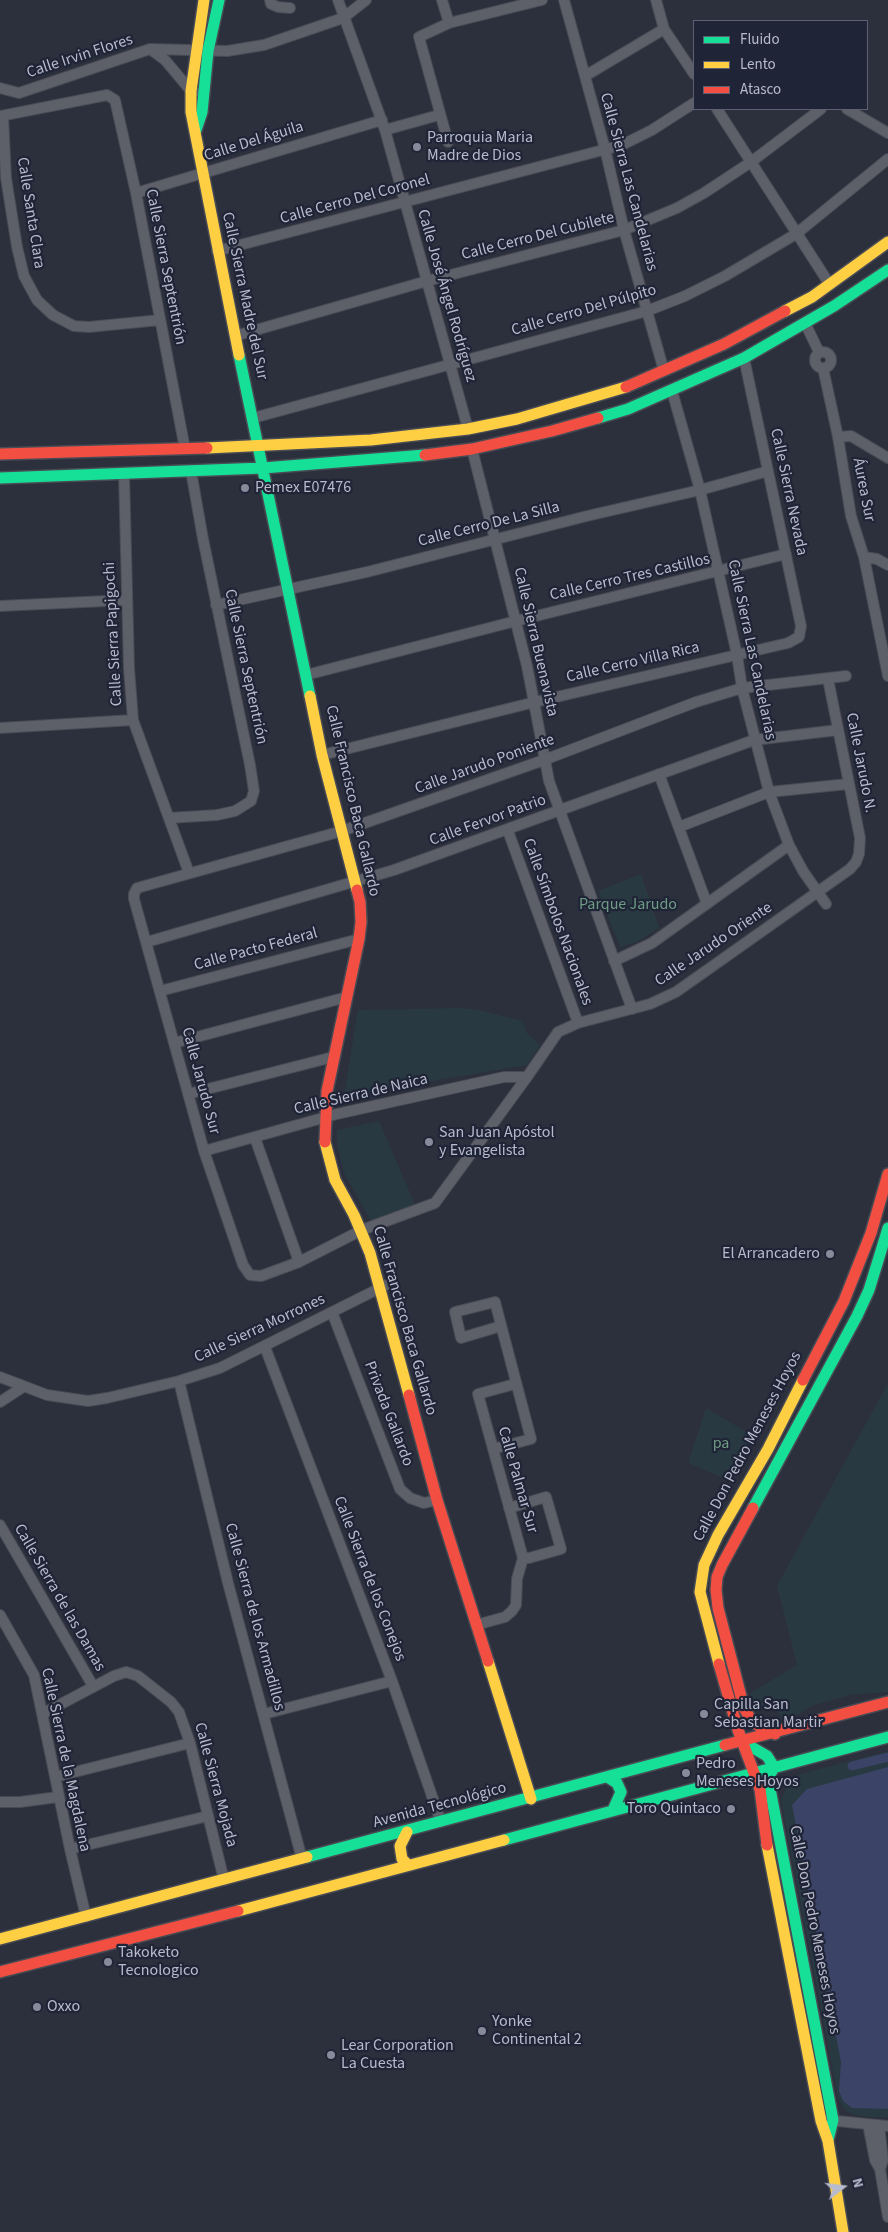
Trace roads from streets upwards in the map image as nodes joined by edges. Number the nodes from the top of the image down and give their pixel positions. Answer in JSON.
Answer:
{"nodes":[{"id":1,"x":204,"y":0,"type":"edge"},
{"id":2,"x":219,"y":0,"type":"edge"},
{"id":3,"x":338,"y":0,"type":"edge"},
{"id":4,"x":366,"y":0,"type":"edge"},
{"id":5,"x":442,"y":0,"type":"edge"},
{"id":6,"x":542,"y":0,"type":"edge"},
{"id":7,"x":564,"y":0,"type":"edge"},
{"id":8,"x":656,"y":0,"type":"edge"},
{"id":9,"x":270,"y":2,"type":"edge"},
{"id":10,"x":511,"y":4,"type":"edge"},
{"id":11,"x":290,"y":8,"type":"dead end"},
{"id":12,"x":343,"y":18,"type":"junction"},
{"id":13,"x":449,"y":24,"type":"junction"},
{"id":14,"x":664,"y":29,"type":"junction"},
{"id":15,"x":150,"y":49,"type":"junction"},
{"id":16,"x":196,"y":49,"type":"junction"},
{"id":17,"x":208,"y":51,"type":"junction"},
{"id":18,"x":693,"y":72,"type":"edge"},
{"id":19,"x":585,"y":76,"type":"junction"},
{"id":20,"x":0,"y":88,"type":"edge"},
{"id":21,"x":190,"y":92,"type":"junction"},
{"id":22,"x":204,"y":92,"type":"junction"},
{"id":23,"x":19,"y":93,"type":"junction"},
{"id":24,"x":693,"y":104,"type":"edge"},
{"id":25,"x":718,"y":110,"type":"edge"},
{"id":26,"x":820,"y":110,"type":"edge"},
{"id":27,"x":850,"y":110,"type":"edge"},
{"id":28,"x":23,"y":112,"type":"junction"},
{"id":29,"x":439,"y":115,"type":"junction"},
{"id":30,"x":1,"y":116,"type":"edge"},
{"id":31,"x":382,"y":120,"type":"junction"},
{"id":32,"x":385,"y":130,"type":"junction"},
{"id":33,"x":196,"y":131,"type":"junction"},
{"id":34,"x":888,"y":133,"type":"edge"},
{"id":35,"x":448,"y":142,"type":"dead end"},
{"id":36,"x":605,"y":149,"type":"junction"},
{"id":37,"x":888,"y":159,"type":"edge"},
{"id":38,"x":751,"y":162,"type":"junction"},
{"id":39,"x":202,"y":173,"type":"junction"},
{"id":40,"x":3,"y":179,"type":"edge"},
{"id":41,"x":136,"y":193,"type":"junction"},
{"id":42,"x":405,"y":203,"type":"junction"},
{"id":43,"x":624,"y":230,"type":"junction"},
{"id":44,"x":796,"y":234,"type":"junction"},
{"id":45,"x":888,"y":242,"type":"edge"},
{"id":46,"x":217,"y":251,"type":"junction"},
{"id":47,"x":888,"y":270,"type":"edge"},
{"id":48,"x":427,"y":281,"type":"junction"},
{"id":49,"x":830,"y":284,"type":"junction"},
{"id":50,"x":647,"y":311,"type":"junction"},
{"id":51,"x":160,"y":320,"type":"junction"},
{"id":52,"x":805,"y":323,"type":"junction"},
{"id":53,"x":235,"y":336,"type":"junction"},
{"id":54,"x":744,"y":358,"type":"junction"},
{"id":55,"x":450,"y":364,"type":"junction"},
{"id":56,"x":664,"y":372,"type":"junction"},
{"id":57,"x":672,"y":391,"type":"junction"},
{"id":58,"x":252,"y":418,"type":"junction"},
{"id":59,"x":468,"y":430,"type":"junction"},
{"id":60,"x":838,"y":437,"type":"junction"},
{"id":61,"x":258,"y":447,"type":"junction"},
{"id":62,"x":185,"y":449,"type":"junction"},
{"id":63,"x":472,"y":449,"type":"junction"},
{"id":64,"x":0,"y":454,"type":"edge"},
{"id":65,"x":888,"y":458,"type":"edge"},
{"id":66,"x":263,"y":468,"type":"junction"},
{"id":67,"x":191,"y":471,"type":"junction"},
{"id":68,"x":768,"y":471,"type":"junction"},
{"id":69,"x":124,"y":474,"type":"junction"},
{"id":70,"x":0,"y":478,"type":"edge"},
{"id":71,"x":700,"y":490,"type":"junction"},
{"id":72,"x":495,"y":539,"type":"junction"},
{"id":73,"x":786,"y":554,"type":"junction"},
{"id":74,"x":864,"y":557,"type":"junction"},
{"id":75,"x":888,"y":566,"type":"edge"},
{"id":76,"x":719,"y":572,"type":"junction"},
{"id":77,"x":288,"y":589,"type":"junction"},
{"id":78,"x":127,"y":600,"type":"junction"},
{"id":79,"x":216,"y":605,"type":"junction"},
{"id":80,"x":0,"y":606,"type":"edge"},
{"id":81,"x":516,"y":620,"type":"junction"},
{"id":82,"x":801,"y":632,"type":"joint"},
{"id":83,"x":884,"y":640,"type":"edge"},
{"id":84,"x":737,"y":654,"type":"junction"},
{"id":85,"x":306,"y":676,"type":"junction"},
{"id":86,"x":846,"y":676,"type":"dead end"},
{"id":87,"x":888,"y":676,"type":"edge"},
{"id":88,"x":828,"y":679,"type":"junction"},
{"id":89,"x":742,"y":688,"type":"junction"},
{"id":90,"x":536,"y":702,"type":"junction"},
{"id":91,"x":134,"y":720,"type":"junction"},
{"id":92,"x":0,"y":728,"type":"edge"},
{"id":93,"x":838,"y":730,"type":"junction"},
{"id":94,"x":754,"y":740,"type":"junction"},
{"id":95,"x":322,"y":755,"type":"junction"},
{"id":96,"x":544,"y":760,"type":"junction"},
{"id":97,"x":659,"y":774,"type":"junction"},
{"id":98,"x":848,"y":784,"type":"junction"},
{"id":99,"x":769,"y":792,"type":"junction"},
{"id":100,"x":560,"y":812,"type":"junction"},
{"id":101,"x":169,"y":818,"type":"junction"},
{"id":102,"x":679,"y":827,"type":"junction"},
{"id":103,"x":342,"y":831,"type":"junction"},
{"id":104,"x":508,"y":831,"type":"junction"},
{"id":105,"x":789,"y":845,"type":"junction"},
{"id":106,"x":859,"y":854,"type":"joint"},
{"id":107,"x":189,"y":873,"type":"junction"},
{"id":108,"x":357,"y":882,"type":"junction"},
{"id":109,"x":134,"y":891,"type":"joint"},
{"id":110,"x":817,"y":892,"type":"junction"},
{"id":111,"x":707,"y":904,"type":"junction"},
{"id":112,"x":826,"y":904,"type":"dead end"},
{"id":113,"x":359,"y":938,"type":"junction"},
{"id":114,"x":147,"y":942,"type":"junction"},
{"id":115,"x":614,"y":961,"type":"junction"},
{"id":116,"x":160,"y":990,"type":"junction"},
{"id":117,"x":347,"y":997,"type":"junction"},
{"id":118,"x":632,"y":1010,"type":"junction"},
{"id":119,"x":578,"y":1023,"type":"junction"},
{"id":120,"x":174,"y":1043,"type":"junction"},
{"id":121,"x":333,"y":1056,"type":"junction"},
{"id":122,"x":528,"y":1077,"type":"junction"},
{"id":123,"x":188,"y":1094,"type":"junction"},
{"id":124,"x":324,"y":1117,"type":"junction"},
{"id":125,"x":255,"y":1138,"type":"junction"},
{"id":126,"x":204,"y":1151,"type":"junction"},
{"id":127,"x":888,"y":1174,"type":"edge"},
{"id":128,"x":888,"y":1228,"type":"edge"},
{"id":129,"x":362,"y":1230,"type":"junction"},
{"id":130,"x":299,"y":1262,"type":"junction"},
{"id":131,"x":250,"y":1275,"type":"joint"},
{"id":132,"x":383,"y":1287,"type":"junction"},
{"id":133,"x":332,"y":1312,"type":"junction"},
{"id":134,"x":501,"y":1326,"type":"junction"},
{"id":135,"x":265,"y":1347,"type":"junction"},
{"id":136,"x":812,"y":1362,"type":"junction"},
{"id":137,"x":827,"y":1371,"type":"junction"},
{"id":138,"x":0,"y":1377,"type":"edge"},
{"id":139,"x":179,"y":1381,"type":"junction"},
{"id":140,"x":515,"y":1384,"type":"junction"},
{"id":141,"x":23,"y":1387,"type":"junction"},
{"id":142,"x":0,"y":1402,"type":"edge"},
{"id":143,"x":492,"y":1450,"type":"junction"},
{"id":144,"x":437,"y":1500,"type":"junction"},
{"id":145,"x":509,"y":1508,"type":"junction"},
{"id":146,"x":0,"y":1525,"type":"edge"},
{"id":147,"x":523,"y":1558,"type":"junction"},
{"id":148,"x":0,"y":1615,"type":"edge"},
{"id":149,"x":475,"y":1622,"type":"junction"},
{"id":150,"x":392,"y":1681,"type":"junction"},
{"id":151,"x":93,"y":1686,"type":"junction"},
{"id":152,"x":888,"y":1702,"type":"edge"},
{"id":153,"x":42,"y":1714,"type":"junction"},
{"id":154,"x":264,"y":1714,"type":"junction"},
{"id":155,"x":775,"y":1734,"type":"junction"},
{"id":156,"x":888,"y":1737,"type":"edge"},
{"id":157,"x":743,"y":1742,"type":"junction"},
{"id":158,"x":190,"y":1743,"type":"junction"},
{"id":159,"x":774,"y":1767,"type":"junction"},
{"id":160,"x":753,"y":1772,"type":"junction"},
{"id":161,"x":55,"y":1777,"type":"junction"},
{"id":162,"x":609,"y":1778,"type":"junction"},
{"id":163,"x":58,"y":1797,"type":"junction"},
{"id":164,"x":532,"y":1799,"type":"junction"},
{"id":165,"x":0,"y":1802,"type":"edge"},
{"id":166,"x":613,"y":1810,"type":"junction"},
{"id":167,"x":208,"y":1816,"type":"junction"},
{"id":168,"x":442,"y":1822,"type":"junction"},
{"id":169,"x":407,"y":1832,"type":"junction"},
{"id":170,"x":70,"y":1849,"type":"junction"},
{"id":171,"x":302,"y":1859,"type":"junction"},
{"id":172,"x":408,"y":1865,"type":"junction"},
{"id":173,"x":224,"y":1880,"type":"junction"},
{"id":174,"x":86,"y":1917,"type":"junction"},
{"id":175,"x":794,"y":1917,"type":"junction"},
{"id":176,"x":782,"y":1920,"type":"junction"},
{"id":177,"x":0,"y":1939,"type":"edge"},
{"id":178,"x":0,"y":1960,"type":"edge"},
{"id":179,"x":4,"y":1970,"type":"edge"},
{"id":180,"x":833,"y":2120,"type":"junction"},
{"id":181,"x":821,"y":2121,"type":"junction"},
{"id":182,"x":868,"y":2124,"type":"junction"},
{"id":183,"x":884,"y":2126,"type":"edge"},
{"id":184,"x":828,"y":2141,"type":"junction"},
{"id":185,"x":882,"y":2162,"type":"edge"},
{"id":186,"x":888,"y":2217,"type":"edge"},
{"id":187,"x":842,"y":2232,"type":"edge"}],
"edges":[{"from":1,"to":16,"type":"street","name":"Calle Sierra Madre del Sur"},
{"from":2,"to":17,"type":"street","name":"Calle Sierra Madre del Sur"},
{"from":3,"to":12,"type":"street","name":"Calle José Ángel Rodríguez"},
{"from":4,"to":12,"type":"street","name":"Calle Irvin Flores"},
{"from":5,"to":13,"type":"street"},
{"from":6,"to":10,"type":"street"},
{"from":7,"to":19,"type":"street","name":"Calle Sierra Las Candelarias"},
{"from":8,"to":14,"type":"street"},
{"from":9,"to":11,"type":"street"},
{"from":10,"to":13,"type":"street"},
{"from":12,"to":17,"type":"street","name":"Calle Irvin Flores"},
{"from":12,"to":31,"type":"street","name":"Calle José Ángel Rodríguez"},
{"from":13,"to":29,"type":"street"},
{"from":14,"to":18,"type":"street"},
{"from":14,"to":19,"type":"street"},
{"from":15,"to":16,"type":"street","name":"Calle Irvin Flores"},
{"from":15,"to":21,"type":"street","name":"Calle Irvin Flores"},
{"from":15,"to":23,"type":"street","name":"Calle Irvin Flores"},
{"from":16,"to":17,"type":"street","name":"Calle Irvin Flores"},
{"from":16,"to":21,"type":"street","name":"Calle Sierra Madre del Sur"},
{"from":17,"to":22,"type":"street","name":"Calle Sierra Madre del Sur"},
{"from":19,"to":36,"type":"street","name":"Calle Sierra Las Candelarias"},
{"from":20,"to":23,"type":"street"},
{"from":21,"to":22,"type":"street"},
{"from":21,"to":33,"type":"street","name":"Calle Sierra Madre del Sur"},
{"from":22,"to":33,"type":"street","name":"Calle Sierra Madre del Sur"},
{"from":23,"to":28,"type":"street"},
{"from":24,"to":36,"type":"street","name":"Calle Cerro Del Coronel"},
{"from":25,"to":38,"type":"street"},
{"from":26,"to":38,"type":"street","name":"Calle Cerro Del Cubilete"},
{"from":27,"to":34,"type":"street"},
{"from":28,"to":30,"type":"street"},
{"from":28,"to":41,"type":"street","name":"Calle Sierra Septentrión"},
{"from":29,"to":32,"type":"street"},
{"from":29,"to":35,"type":"street"},
{"from":30,"to":40,"type":"street","name":"Calle Santa Clara"},
{"from":31,"to":32,"type":"street","name":"Calle José Ángel Rodríguez"},
{"from":31,"to":39,"type":"street","name":"Calle Del Águila"},
{"from":32,"to":42,"type":"street","name":"Calle José Ángel Rodríguez"},
{"from":33,"to":39,"type":"street","name":"Calle Sierra Madre del Sur"},
{"from":36,"to":42,"type":"street","name":"Calle Cerro Del Coronel"},
{"from":36,"to":43,"type":"street","name":"Calle Sierra Las Candelarias"},
{"from":37,"to":44,"type":"street","name":"Calle Cerro Del Púlpito"},
{"from":38,"to":43,"type":"street","name":"Calle Cerro Del Cubilete"},
{"from":38,"to":44,"type":"street"},
{"from":39,"to":41,"type":"street","name":"Calle Del Águila"},
{"from":39,"to":46,"type":"street","name":"Calle Sierra Madre del Sur"},
{"from":40,"to":51,"type":"street","name":"Calle Santa Clara"},
{"from":41,"to":51,"type":"street","name":"Calle Sierra Septentrión"},
{"from":42,"to":46,"type":"street","name":"Calle Cerro Del Coronel"},
{"from":42,"to":48,"type":"street","name":"Calle José Ángel Rodríguez"},
{"from":43,"to":48,"type":"street","name":"Calle Cerro Del Cubilete"},
{"from":43,"to":50,"type":"street","name":"Calle Sierra Las Candelarias"},
{"from":44,"to":49,"type":"street"},
{"from":44,"to":50,"type":"street","name":"Calle Cerro Del Púlpito"},
{"from":45,"to":49,"type":"street"},
{"from":46,"to":53,"type":"street","name":"Calle Sierra Madre del Sur"},
{"from":47,"to":52,"type":"street"},
{"from":48,"to":53,"type":"street","name":"Calle Cerro Del Cubilete"},
{"from":48,"to":55,"type":"street","name":"Calle José Ángel Rodríguez"},
{"from":49,"to":56,"type":"street"},
{"from":50,"to":55,"type":"street","name":"Calle Cerro Del Púlpito"},
{"from":50,"to":56,"type":"street","name":"Calle Sierra Las Candelarias"},
{"from":51,"to":62,"type":"street","name":"Calle Sierra Septentrión"},
{"from":52,"to":54,"type":"street"},
{"from":52,"to":60,"type":"street","name":"Áurea Sur"},
{"from":53,"to":58,"type":"street","name":"Calle Sierra Madre del Sur"},
{"from":54,"to":57,"type":"street"},
{"from":54,"to":68,"type":"street","name":"Calle Sierra Nevada"},
{"from":55,"to":58,"type":"street","name":"Calle Cerro Del Púlpito"},
{"from":55,"to":59,"type":"street","name":"Calle José Ángel Rodríguez"},
{"from":56,"to":59,"type":"street"},
{"from":57,"to":63,"type":"street"},
{"from":57,"to":71,"type":"street","name":"Calle Sierra Las Candelarias"},
{"from":58,"to":61,"type":"street","name":"Calle Sierra Madre del Sur"},
{"from":59,"to":61,"type":"street"},
{"from":60,"to":65,"type":"street"},
{"from":60,"to":74,"type":"street","name":"Áurea Sur"},
{"from":61,"to":62,"type":"street"},
{"from":61,"to":66,"type":"street","name":"Calle Sierra Madre del Sur"},
{"from":62,"to":64,"type":"street"},
{"from":63,"to":66,"type":"street"},
{"from":63,"to":72,"type":"street","name":"Calle Sierra Buenavista"},
{"from":66,"to":67,"type":"street"},
{"from":66,"to":77,"type":"street","name":"Calle Francisco Baca Gallardo"},
{"from":67,"to":69,"type":"street"},
{"from":67,"to":79,"type":"street","name":"Calle Sierra Septentrión"},
{"from":68,"to":71,"type":"street","name":"Calle Cerro De La Silla"},
{"from":68,"to":73,"type":"street","name":"Calle Sierra Nevada"},
{"from":69,"to":70,"type":"street"},
{"from":69,"to":78,"type":"street","name":"Calle Sierra Papigochi"},
{"from":71,"to":72,"type":"street","name":"Calle Cerro De La Silla"},
{"from":71,"to":76,"type":"street","name":"Calle Sierra Las Candelarias"},
{"from":72,"to":77,"type":"street","name":"Calle Cerro De La Silla"},
{"from":72,"to":81,"type":"street","name":"Calle Sierra Buenavista"},
{"from":73,"to":76,"type":"street","name":"Calle Cerro Tres Castillos"},
{"from":73,"to":82,"type":"street","name":"Calle Sierra Nevada"},
{"from":74,"to":75,"type":"street"},
{"from":74,"to":83,"type":"street","name":"Áurea Sur"},
{"from":76,"to":81,"type":"street","name":"Calle Cerro Tres Castillos"},
{"from":76,"to":84,"type":"street","name":"Calle Sierra Las Candelarias"},
{"from":77,"to":79,"type":"street","name":"Calle Cerro De La Silla"},
{"from":77,"to":85,"type":"street","name":"Calle Francisco Baca Gallardo"},
{"from":78,"to":80,"type":"street"},
{"from":78,"to":91,"type":"street","name":"Calle Sierra Papigochi"},
{"from":79,"to":101,"type":"street","name":"Calle Sierra Septentrión"},
{"from":81,"to":85,"type":"street","name":"Calle Cerro Tres Castillos"},
{"from":81,"to":90,"type":"street","name":"Calle Sierra Buenavista"},
{"from":82,"to":84,"type":"street","name":"Calle Cerro Villa Rica"},
{"from":83,"to":87,"type":"street","name":"Áurea Sur"},
{"from":84,"to":89,"type":"street","name":"Calle Sierra Las Candelarias"},
{"from":84,"to":90,"type":"street","name":"Calle Cerro Villa Rica"},
{"from":85,"to":95,"type":"street","name":"Calle Francisco Baca Gallardo"},
{"from":86,"to":88,"type":"street","name":"Calle Jarudo Poniente"},
{"from":88,"to":89,"type":"street","name":"Calle Jarudo Poniente"},
{"from":88,"to":93,"type":"street","name":"Calle Jarudo N."},
{"from":89,"to":94,"type":"street","name":"Calle Sierra Las Candelarias"},
{"from":89,"to":96,"type":"street","name":"Calle Jarudo Poniente"},
{"from":90,"to":95,"type":"street","name":"Calle Cerro Villa Rica"},
{"from":90,"to":96,"type":"street","name":"Calle Sierra Buenavista"},
{"from":91,"to":92,"type":"street"},
{"from":91,"to":101,"type":"street","name":"Calle Sierra Papigochi"},
{"from":93,"to":94,"type":"street","name":"Calle Fervor Patrio"},
{"from":93,"to":98,"type":"street","name":"Calle Jarudo N."},
{"from":94,"to":97,"type":"street","name":"Calle Fervor Patrio"},
{"from":94,"to":99,"type":"street","name":"Calle Sierra Las Candelarias"},
{"from":95,"to":103,"type":"street","name":"Calle Francisco Baca Gallardo"},
{"from":96,"to":100,"type":"street","name":"Calle Sierra Buenavista"},
{"from":96,"to":103,"type":"street","name":"Calle Jarudo Poniente"},
{"from":97,"to":100,"type":"street","name":"Calle Fervor Patrio"},
{"from":97,"to":102,"type":"street"},
{"from":98,"to":99,"type":"street"},
{"from":98,"to":106,"type":"street","name":"Calle Jarudo N."},
{"from":99,"to":102,"type":"street"},
{"from":99,"to":105,"type":"street","name":"Calle Sierra Las Candelarias"},
{"from":100,"to":104,"type":"street","name":"Calle Fervor Patrio"},
{"from":100,"to":115,"type":"street","name":"Calle Sierra Buenavista"},
{"from":101,"to":107,"type":"street","name":"Calle Sierra Papigochi"},
{"from":102,"to":111,"type":"street"},
{"from":103,"to":107,"type":"street","name":"Calle Jarudo Poniente"},
{"from":103,"to":108,"type":"street","name":"Calle Francisco Baca Gallardo"},
{"from":104,"to":108,"type":"street","name":"Calle Fervor Patrio"},
{"from":104,"to":119,"type":"street","name":"Calle Símbolos Nacionales"},
{"from":105,"to":110,"type":"street","name":"Calle Sierra Las Candelarias"},
{"from":105,"to":111,"type":"street"},
{"from":106,"to":110,"type":"street","name":"Calle Jarudo Oriente"},
{"from":107,"to":109,"type":"street","name":"Calle Jarudo Poniente"},
{"from":108,"to":113,"type":"street","name":"Calle Francisco Baca Gallardo"},
{"from":108,"to":114,"type":"street","name":"Calle Fervor Patrio"},
{"from":109,"to":114,"type":"street","name":"Calle Jarudo Sur"},
{"from":110,"to":112,"type":"street","name":"Calle Sierra Las Candelarias"},
{"from":110,"to":118,"type":"street","name":"Calle Jarudo Oriente"},
{"from":111,"to":115,"type":"street"},
{"from":113,"to":116,"type":"street","name":"Calle Pacto Federal"},
{"from":113,"to":117,"type":"street","name":"Calle Francisco Baca Gallardo"},
{"from":114,"to":116,"type":"street","name":"Calle Jarudo Sur"},
{"from":115,"to":118,"type":"street","name":"Calle Sierra Buenavista"},
{"from":116,"to":120,"type":"street","name":"Calle Jarudo Sur"},
{"from":117,"to":120,"type":"street"},
{"from":117,"to":121,"type":"street","name":"Calle Francisco Baca Gallardo"},
{"from":118,"to":119,"type":"street","name":"Calle Jarudo Oriente"},
{"from":119,"to":122,"type":"street","name":"Calle Jarudo Oriente"},
{"from":120,"to":123,"type":"street","name":"Calle Jarudo Sur"},
{"from":121,"to":123,"type":"street"},
{"from":121,"to":124,"type":"street","name":"Calle Francisco Baca Gallardo"},
{"from":122,"to":124,"type":"street","name":"Calle Sierra de Naica"},
{"from":122,"to":129,"type":"street","name":"Calle Jarudo Oriente"},
{"from":123,"to":126,"type":"street","name":"Calle Jarudo Sur"},
{"from":124,"to":125,"type":"street","name":"Calle Sierra de Naica"},
{"from":124,"to":129,"type":"street","name":"Calle Francisco Baca Gallardo"},
{"from":125,"to":126,"type":"street","name":"Calle Sierra de Naica"},
{"from":125,"to":130,"type":"street"},
{"from":126,"to":131,"type":"street","name":"Calle Jarudo Sur"},
{"from":127,"to":136,"type":"street","name":"Calle Don Pedro Meneses Hoyos"},
{"from":128,"to":137,"type":"street","name":"Calle Don Pedro Meneses Hoyos"},
{"from":129,"to":130,"type":"street","name":"Calle Jarudo Oriente"},
{"from":129,"to":132,"type":"street","name":"Calle Francisco Baca Gallardo"},
{"from":130,"to":131,"type":"street","name":"Calle Jarudo Oriente"},
{"from":132,"to":133,"type":"street","name":"Calle Sierra Morrones"},
{"from":132,"to":144,"type":"street","name":"Calle Francisco Baca Gallardo"},
{"from":133,"to":135,"type":"street","name":"Calle Sierra Morrones"},
{"from":133,"to":144,"type":"street","name":"Privada Gallardo"},
{"from":134,"to":134,"type":"street"},
{"from":134,"to":140,"type":"street"},
{"from":135,"to":139,"type":"street","name":"Calle Sierra Morrones"},
{"from":135,"to":150,"type":"street","name":"Calle Sierra de los Conejos"},
{"from":136,"to":137,"type":"street"},
{"from":136,"to":157,"type":"street","name":"Calle Don Pedro Meneses Hoyos"},
{"from":137,"to":155,"type":"street","name":"Calle Don Pedro Meneses Hoyos"},
{"from":138,"to":141,"type":"street","name":"Calle Sierra Morrones"},
{"from":139,"to":141,"type":"street","name":"Calle Sierra Morrones"},
{"from":139,"to":154,"type":"street","name":"Calle Sierra de los Armadillos"},
{"from":140,"to":143,"type":"street","name":"Calle Palmar Sur"},
{"from":140,"to":143,"type":"street"},
{"from":141,"to":142,"type":"street"},
{"from":143,"to":145,"type":"street","name":"Calle Palmar Sur"},
{"from":144,"to":149,"type":"street","name":"Calle Francisco Baca Gallardo"},
{"from":145,"to":147,"type":"street","name":"Calle Palmar Sur"},
{"from":145,"to":147,"type":"street"},
{"from":146,"to":151,"type":"street","name":"Calle Sierra de las Damas"},
{"from":147,"to":149,"type":"street","name":"Calle Palmar Sur"},
{"from":148,"to":153,"type":"street","name":"Calle Sierra de la Magdalena"},
{"from":149,"to":164,"type":"street","name":"Calle Francisco Baca Gallardo"},
{"from":150,"to":154,"type":"street"},
{"from":150,"to":168,"type":"street","name":"Calle Sierra de los Conejos"},
{"from":151,"to":153,"type":"street"},
{"from":151,"to":158,"type":"street","name":"Calle Sierra Mojada"},
{"from":152,"to":155,"type":"street","name":"Avenida Tecnológico"},
{"from":153,"to":161,"type":"street","name":"Calle Sierra de la Magdalena"},
{"from":154,"to":171,"type":"street","name":"Calle Sierra de los Armadillos"},
{"from":155,"to":157,"type":"street","name":"Avenida Tecnológico"},
{"from":156,"to":159,"type":"street"},
{"from":157,"to":159,"type":"street"},
{"from":157,"to":160,"type":"street","name":"Calle Don Pedro Meneses Hoyos"},
{"from":157,"to":162,"type":"street","name":"Avenida Tecnológico"},
{"from":158,"to":161,"type":"street"},
{"from":158,"to":167,"type":"street","name":"Calle Sierra Mojada"},
{"from":159,"to":160,"type":"street"},
{"from":159,"to":175,"type":"street","name":"Calle Don Pedro Meneses Hoyos"},
{"from":160,"to":166,"type":"street"},
{"from":160,"to":176,"type":"street","name":"Calle Don Pedro Meneses Hoyos"},
{"from":161,"to":163,"type":"street","name":"Calle Sierra de la Magdalena"},
{"from":162,"to":164,"type":"street","name":"Avenida Tecnológico"},
{"from":162,"to":166,"type":"street"},
{"from":163,"to":165,"type":"street"},
{"from":163,"to":170,"type":"street","name":"Calle Sierra de la Magdalena"},
{"from":164,"to":168,"type":"street","name":"Avenida Tecnológico"},
{"from":166,"to":172,"type":"street"},
{"from":167,"to":170,"type":"street"},
{"from":167,"to":173,"type":"street","name":"Calle Sierra Mojada"},
{"from":168,"to":169,"type":"street","name":"Avenida Tecnológico"},
{"from":169,"to":171,"type":"street","name":"Avenida Tecnológico"},
{"from":169,"to":172,"type":"street"},
{"from":170,"to":174,"type":"street","name":"Calle Sierra de la Magdalena"},
{"from":171,"to":173,"type":"street","name":"Avenida Tecnológico"},
{"from":172,"to":179,"type":"street"},
{"from":173,"to":174,"type":"street","name":"Avenida Tecnológico"},
{"from":174,"to":177,"type":"street","name":"Avenida Tecnológico"},
{"from":175,"to":176,"type":"street"},
{"from":175,"to":180,"type":"street","name":"Calle Don Pedro Meneses Hoyos"},
{"from":176,"to":181,"type":"street","name":"Calle Don Pedro Meneses Hoyos"},
{"from":178,"to":179,"type":"street"},
{"from":180,"to":181,"type":"street"},
{"from":180,"to":182,"type":"street"},
{"from":180,"to":184,"type":"street","name":"Calle Don Pedro Meneses Hoyos"},
{"from":181,"to":184,"type":"street","name":"Calle Don Pedro Meneses Hoyos"},
{"from":182,"to":183,"type":"street"},
{"from":182,"to":185,"type":"street"},
{"from":183,"to":185,"type":"street"},
{"from":184,"to":187,"type":"street","name":"Calle Don Pedro Meneses Hoyos"},
{"from":185,"to":186,"type":"street"}]}
